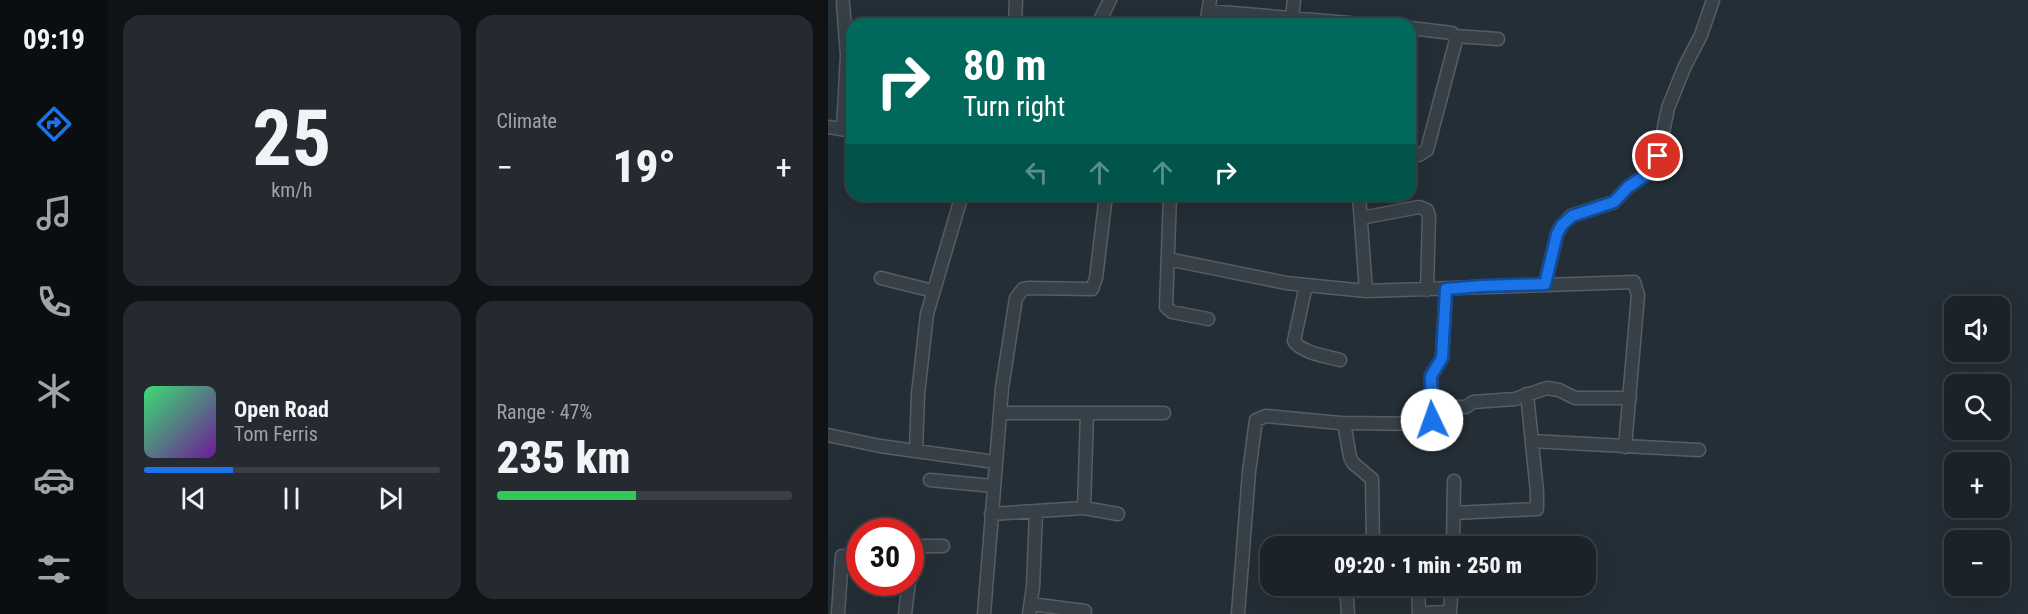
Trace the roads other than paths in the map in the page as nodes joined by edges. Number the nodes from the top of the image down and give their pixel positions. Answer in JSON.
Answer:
{"nodes":[{"id":1,"x":1016,"y":0,"type":"edge"},
{"id":2,"x":1110,"y":0,"type":"edge"},
{"id":3,"x":1294,"y":0,"type":"edge"},
{"id":4,"x":1713,"y":0,"type":"edge"},
{"id":5,"x":843,"y":3,"type":"dead end"},
{"id":6,"x":1209,"y":5,"type":"edge"},
{"id":7,"x":1014,"y":18,"type":"edge"},
{"id":8,"x":1101,"y":18,"type":"edge"},
{"id":9,"x":1292,"y":18,"type":"joint"},
{"id":10,"x":846,"y":27,"type":"edge"},
{"id":11,"x":1416,"y":29,"type":"edge"},
{"id":12,"x":1455,"y":36,"type":"junction"},
{"id":13,"x":1498,"y":39,"type":"dead end"},
{"id":14,"x":828,"y":127,"type":"edge"},
{"id":15,"x":846,"y":130,"type":"edge"},
{"id":16,"x":1416,"y":154,"type":"edge"},
{"id":17,"x":960,"y":201,"type":"edge"},
{"id":18,"x":1105,"y":201,"type":"edge"},
{"id":19,"x":1170,"y":201,"type":"edge"},
{"id":20,"x":1360,"y":201,"type":"edge"},
{"id":21,"x":1361,"y":218,"type":"junction"},
{"id":22,"x":1168,"y":259,"type":"junction"},
{"id":23,"x":881,"y":278,"type":"dead end"},
{"id":24,"x":1545,"y":284,"type":"junction"},
{"id":25,"x":1306,"y":285,"type":"junction"},
{"id":26,"x":1446,"y":289,"type":"junction"},
{"id":27,"x":1428,"y":290,"type":"junction"},
{"id":28,"x":933,"y":291,"type":"junction"},
{"id":29,"x":1366,"y":291,"type":"junction"},
{"id":30,"x":1208,"y":318,"type":"dead end"},
{"id":31,"x":1340,"y":360,"type":"dead end"},
{"id":32,"x":1527,"y":394,"type":"junction"},
{"id":33,"x":1630,"y":398,"type":"junction"},
{"id":34,"x":1432,"y":407,"type":"junction"},
{"id":35,"x":1000,"y":412,"type":"junction"},
{"id":36,"x":1087,"y":413,"type":"junction"},
{"id":37,"x":1164,"y":413,"type":"dead end"},
{"id":38,"x":1344,"y":423,"type":"junction"},
{"id":39,"x":828,"y":435,"type":"edge"},
{"id":40,"x":1532,"y":441,"type":"junction"},
{"id":41,"x":1625,"y":447,"type":"junction"},
{"id":42,"x":916,"y":450,"type":"junction"},
{"id":43,"x":1699,"y":450,"type":"dead end"},
{"id":44,"x":995,"y":462,"type":"junction"},
{"id":45,"x":930,"y":480,"type":"dead end"},
{"id":46,"x":1454,"y":481,"type":"dead end"},
{"id":47,"x":993,"y":486,"type":"junction"},
{"id":48,"x":1084,"y":508,"type":"junction"},
{"id":49,"x":1036,"y":511,"type":"junction"},
{"id":50,"x":1454,"y":513,"type":"junction"},
{"id":51,"x":991,"y":514,"type":"junction"},
{"id":52,"x":1118,"y":514,"type":"dead end"},
{"id":53,"x":1373,"y":536,"type":"edge"},
{"id":54,"x":1453,"y":536,"type":"edge"},
{"id":55,"x":924,"y":546,"type":"edge"},
{"id":56,"x":943,"y":546,"type":"dead end"},
{"id":57,"x":842,"y":556,"type":"dead end"},
{"id":58,"x":908,"y":596,"type":"edge"},
{"id":59,"x":1418,"y":596,"type":"edge"},
{"id":60,"x":1451,"y":596,"type":"edge"},
{"id":61,"x":1347,"y":599,"type":"dead end"},
{"id":62,"x":1030,"y":609,"type":"edge"},
{"id":63,"x":1085,"y":611,"type":"dead end"},
{"id":64,"x":1419,"y":613,"type":"edge"},
{"id":65,"x":838,"y":614,"type":"edge"},
{"id":66,"x":906,"y":614,"type":"edge"},
{"id":67,"x":984,"y":614,"type":"edge"},
{"id":68,"x":1238,"y":614,"type":"edge"},
{"id":69,"x":1348,"y":614,"type":"edge"}],
"edges":[{"from":1,"to":7,"type":"street"},
{"from":2,"to":8,"type":"street"},
{"from":3,"to":9,"type":"street"},
{"from":4,"to":24,"type":"street"},
{"from":5,"to":10,"type":"street"},
{"from":6,"to":9,"type":"street"},
{"from":11,"to":12,"type":"street"},
{"from":12,"to":13,"type":"street"},
{"from":12,"to":16,"type":"street"},
{"from":14,"to":15,"type":"street"},
{"from":17,"to":28,"type":"street"},
{"from":18,"to":35,"type":"street"},
{"from":19,"to":22,"type":"street"},
{"from":20,"to":21,"type":"street"},
{"from":21,"to":27,"type":"street"},
{"from":21,"to":29,"type":"street"},
{"from":22,"to":25,"type":"street"},
{"from":22,"to":30,"type":"street"},
{"from":23,"to":28,"type":"street"},
{"from":24,"to":26,"type":"street"},
{"from":24,"to":33,"type":"street"},
{"from":25,"to":29,"type":"street"},
{"from":25,"to":31,"type":"street"},
{"from":26,"to":27,"type":"street"},
{"from":26,"to":34,"type":"street"},
{"from":27,"to":29,"type":"street"},
{"from":28,"to":42,"type":"street"},
{"from":32,"to":33,"type":"street"},
{"from":32,"to":34,"type":"street"},
{"from":32,"to":40,"type":"street"},
{"from":33,"to":41,"type":"street"},
{"from":34,"to":38,"type":"street"},
{"from":35,"to":36,"type":"street"},
{"from":35,"to":44,"type":"street"},
{"from":36,"to":37,"type":"street"},
{"from":36,"to":48,"type":"street"},
{"from":38,"to":53,"type":"street"},
{"from":38,"to":68,"type":"street"},
{"from":39,"to":42,"type":"street"},
{"from":40,"to":41,"type":"street"},
{"from":40,"to":50,"type":"street"},
{"from":41,"to":43,"type":"street"},
{"from":42,"to":44,"type":"street"},
{"from":44,"to":47,"type":"street"},
{"from":45,"to":47,"type":"street"},
{"from":46,"to":50,"type":"street"},
{"from":47,"to":51,"type":"street"},
{"from":48,"to":49,"type":"street"},
{"from":48,"to":52,"type":"street"},
{"from":49,"to":51,"type":"street"},
{"from":49,"to":62,"type":"street"},
{"from":50,"to":54,"type":"street"},
{"from":51,"to":67,"type":"street"},
{"from":55,"to":56,"type":"street"},
{"from":57,"to":65,"type":"street"},
{"from":58,"to":66,"type":"street"},
{"from":59,"to":64,"type":"street"},
{"from":60,"to":64,"type":"street"},
{"from":61,"to":69,"type":"street"},
{"from":62,"to":63,"type":"street"}]}
